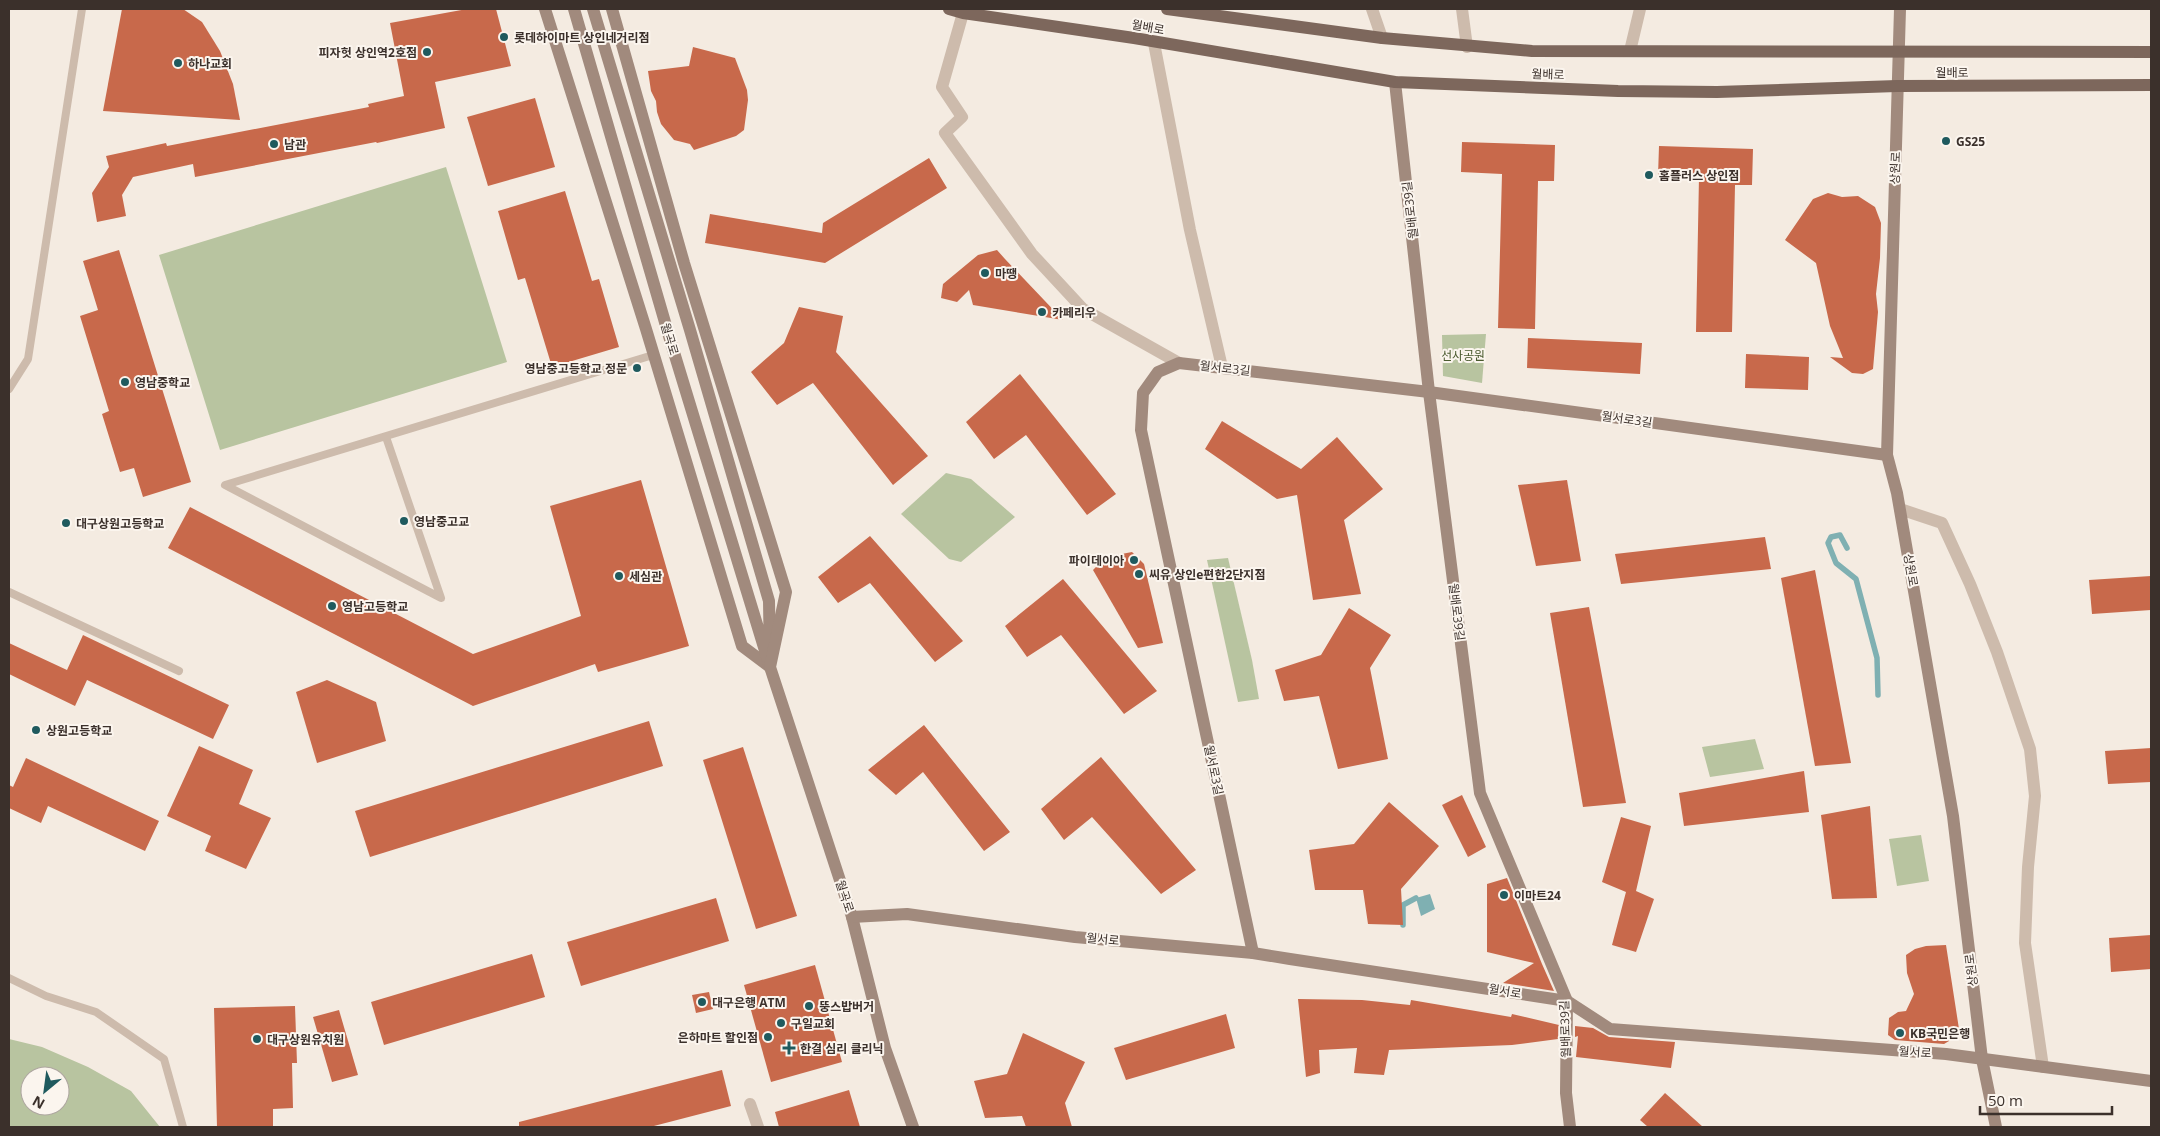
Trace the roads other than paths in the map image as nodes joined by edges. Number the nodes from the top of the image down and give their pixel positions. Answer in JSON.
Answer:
{"nodes":[{"id":1,"x":82,"y":9,"type":"edge"},
{"id":2,"x":545,"y":9,"type":"edge"},
{"id":3,"x":574,"y":9,"type":"edge"},
{"id":4,"x":593,"y":9,"type":"edge"},
{"id":5,"x":612,"y":9,"type":"edge"},
{"id":6,"x":949,"y":9,"type":"edge"},
{"id":7,"x":1167,"y":9,"type":"edge"},
{"id":8,"x":1372,"y":9,"type":"edge"},
{"id":9,"x":1462,"y":9,"type":"edge"},
{"id":10,"x":1640,"y":9,"type":"edge"},
{"id":11,"x":1900,"y":9,"type":"edge"},
{"id":12,"x":963,"y":13,"type":"junction"},
{"id":13,"x":1382,"y":38,"type":"junction"},
{"id":14,"x":1154,"y":42,"type":"junction"},
{"id":15,"x":1467,"y":47,"type":"junction"},
{"id":16,"x":1630,"y":51,"type":"junction"},
{"id":17,"x":1899,"y":52,"type":"junction"},
{"id":18,"x":2151,"y":52,"type":"edge"},
{"id":19,"x":1395,"y":82,"type":"junction"},
{"id":20,"x":2151,"y":85,"type":"edge"},
{"id":21,"x":1897,"y":86,"type":"junction"},
{"id":22,"x":653,"y":355,"type":"junction"},
{"id":23,"x":1179,"y":363,"type":"junction"},
{"id":24,"x":1222,"y":367,"type":"junction"},
{"id":25,"x":9,"y":389,"type":"edge"},
{"id":26,"x":1429,"y":392,"type":"junction"},
{"id":27,"x":386,"y":437,"type":"junction"},
{"id":28,"x":1887,"y":455,"type":"junction"},
{"id":29,"x":1900,"y":509,"type":"junction"},
{"id":30,"x":9,"y":592,"type":"edge"},
{"id":31,"x":770,"y":667,"type":"junction"},
{"id":32,"x":179,"y":671,"type":"dead end"},
{"id":33,"x":852,"y":917,"type":"junction"},
{"id":34,"x":1253,"y":953,"type":"junction"},
{"id":35,"x":9,"y":978,"type":"edge"},
{"id":36,"x":1567,"y":1001,"type":"junction"},
{"id":37,"x":1982,"y":1059,"type":"junction"},
{"id":38,"x":2042,"y":1067,"type":"junction"},
{"id":39,"x":2151,"y":1080,"type":"edge"},
{"id":40,"x":750,"y":1104,"type":"dead end"},
{"id":41,"x":183,"y":1127,"type":"edge"},
{"id":42,"x":758,"y":1127,"type":"edge"},
{"id":43,"x":913,"y":1127,"type":"edge"},
{"id":44,"x":1570,"y":1127,"type":"edge"},
{"id":45,"x":1996,"y":1127,"type":"edge"}],
"edges":[{"from":1,"to":25,"type":"lane"},
{"from":2,"to":22,"type":"street"},
{"from":3,"to":31,"type":"street","name":"월곡로"},
{"from":4,"to":31,"type":"street","name":"월곡로"},
{"from":5,"to":31,"type":"street"},
{"from":6,"to":12,"type":"main road","name":"월배로"},
{"from":7,"to":13,"type":"main road","name":"월배로"},
{"from":8,"to":13,"type":"street"},
{"from":9,"to":15,"type":"street"},
{"from":10,"to":16,"type":"street"},
{"from":11,"to":17,"type":"street","name":"상원로"},
{"from":12,"to":14,"type":"main road","name":"월배로"},
{"from":12,"to":23,"type":"street"},
{"from":13,"to":15,"type":"main road","name":"월배로"},
{"from":14,"to":19,"type":"main road","name":"월배로"},
{"from":14,"to":24,"type":"street"},
{"from":15,"to":16,"type":"main road","name":"월배로"},
{"from":16,"to":17,"type":"main road","name":"월배로"},
{"from":17,"to":18,"type":"main road","name":"월배로"},
{"from":17,"to":21,"type":"street","name":"상원로"},
{"from":19,"to":21,"type":"main road","name":"월배로"},
{"from":19,"to":26,"type":"street","name":"월배로39길"},
{"from":20,"to":21,"type":"main road","name":"월배로"},
{"from":21,"to":28,"type":"street","name":"상원로"},
{"from":22,"to":27,"type":"lane"},
{"from":22,"to":31,"type":"street"},
{"from":23,"to":24,"type":"street","name":"월서로3길"},
{"from":23,"to":34,"type":"street","name":"월서로3길"},
{"from":24,"to":26,"type":"street","name":"월서로3길"},
{"from":26,"to":28,"type":"street","name":"월서로3길"},
{"from":26,"to":36,"type":"street","name":"월배로39길"},
{"from":27,"to":27,"type":"lane"},
{"from":28,"to":29,"type":"street","name":"상원로"},
{"from":29,"to":37,"type":"street","name":"상원로"},
{"from":29,"to":38,"type":"street"},
{"from":30,"to":32,"type":"lane"},
{"from":31,"to":33,"type":"street","name":"월곡로"},
{"from":33,"to":34,"type":"street","name":"월서로"},
{"from":33,"to":43,"type":"street","name":"월곡로"},
{"from":34,"to":36,"type":"street","name":"월서로"},
{"from":35,"to":41,"type":"lane"},
{"from":36,"to":37,"type":"street","name":"월서로"},
{"from":36,"to":44,"type":"street","name":"월배로39길"},
{"from":37,"to":38,"type":"street","name":"월서로"},
{"from":37,"to":45,"type":"street","name":"상원로"},
{"from":38,"to":39,"type":"street","name":"월서로"},
{"from":40,"to":42,"type":"street"}]}
